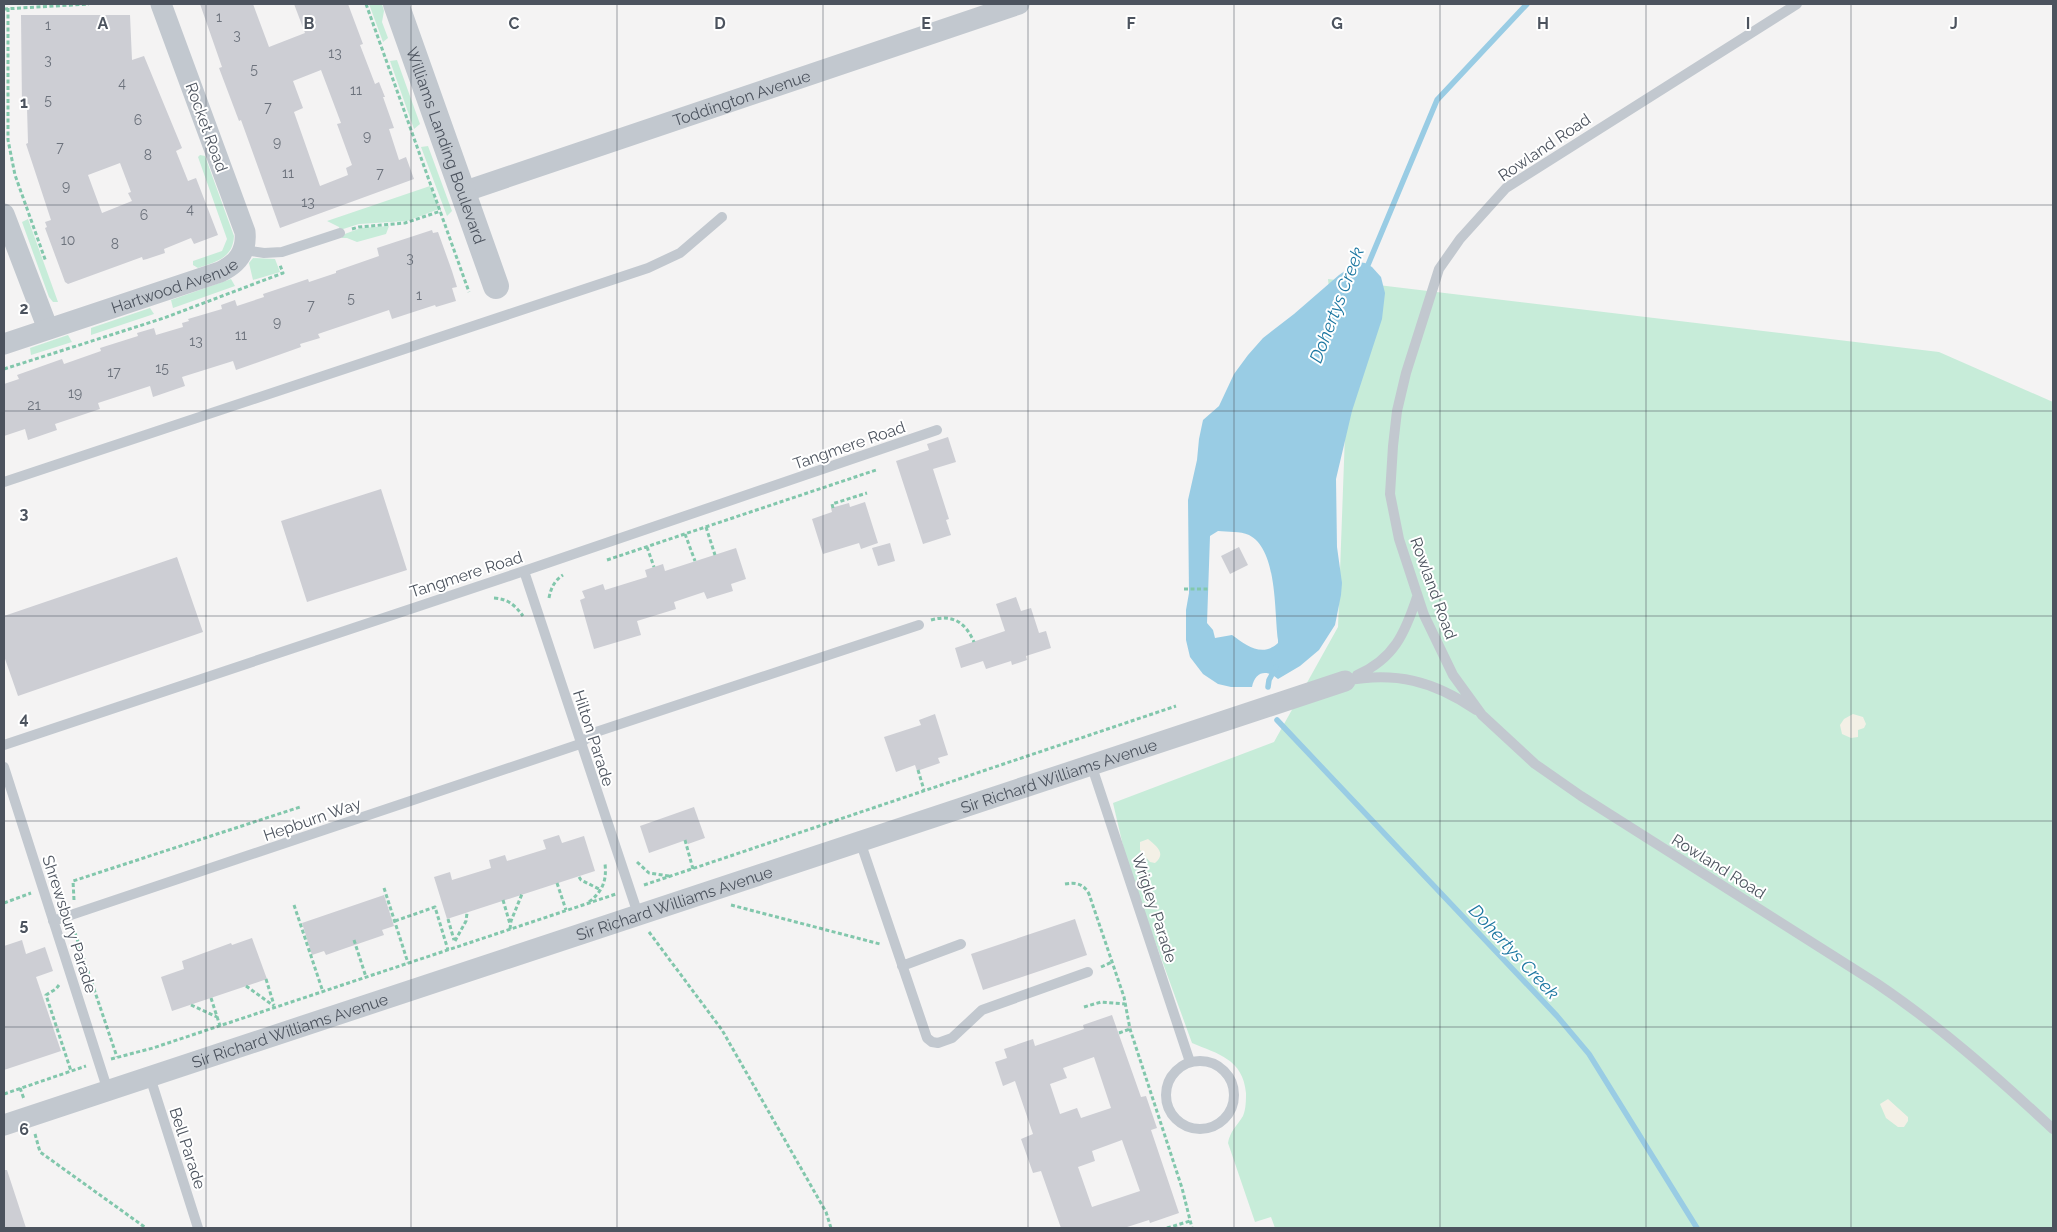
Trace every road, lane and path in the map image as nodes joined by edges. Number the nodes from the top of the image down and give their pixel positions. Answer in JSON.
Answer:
{"nodes":[{"id":1,"x":89,"y":4,"type":"edge"},
{"id":2,"x":162,"y":4,"type":"edge"},
{"id":3,"x":366,"y":4,"type":"edge"},
{"id":4,"x":396,"y":4,"type":"edge"},
{"id":5,"x":1019,"y":4,"type":"edge"},
{"id":6,"x":1797,"y":4,"type":"edge"},
{"id":7,"x":6,"y":9,"type":"edge"},
{"id":8,"x":463,"y":192,"type":"junction"},
{"id":9,"x":441,"y":211,"type":"junction"},
{"id":10,"x":4,"y":214,"type":"edge"},
{"id":11,"x":722,"y":217,"type":"dead end"},
{"id":12,"x":340,"y":233,"type":"joint"},
{"id":13,"x":244,"y":250,"type":"junction"},
{"id":14,"x":275,"y":253,"type":"junction"},
{"id":15,"x":49,"y":269,"type":"dead end"},
{"id":16,"x":496,"y":286,"type":"dead end"},
{"id":17,"x":469,"y":292,"type":"dead end"},
{"id":18,"x":48,"y":329,"type":"junction"},
{"id":19,"x":4,"y":344,"type":"edge"},
{"id":20,"x":4,"y":369,"type":"edge"},
{"id":21,"x":937,"y":430,"type":"dead end"},
{"id":22,"x":876,"y":470,"type":"dead end"},
{"id":23,"x":4,"y":482,"type":"edge"},
{"id":24,"x":867,"y":493,"type":"dead end"},
{"id":25,"x":834,"y":508,"type":"dead end"},
{"id":26,"x":706,"y":527,"type":"junction"},
{"id":27,"x":685,"y":534,"type":"junction"},
{"id":28,"x":647,"y":547,"type":"junction"},
{"id":29,"x":715,"y":555,"type":"dead end"},
{"id":30,"x":604,"y":561,"type":"dead end"},
{"id":31,"x":695,"y":561,"type":"dead end"},
{"id":32,"x":654,"y":567,"type":"dead end"},
{"id":33,"x":524,"y":571,"type":"junction"},
{"id":34,"x":570,"y":572,"type":"dead end"},
{"id":35,"x":1210,"y":588,"type":"dead end"},
{"id":36,"x":1184,"y":589,"type":"dead end"},
{"id":37,"x":1417,"y":597,"type":"junction"},
{"id":38,"x":486,"y":599,"type":"dead end"},
{"id":39,"x":548,"y":602,"type":"dead end"},
{"id":40,"x":523,"y":617,"type":"dead end"},
{"id":41,"x":919,"y":625,"type":"joint"},
{"id":42,"x":974,"y":642,"type":"dead end"},
{"id":43,"x":1345,"y":681,"type":"junction"},
{"id":44,"x":1176,"y":706,"type":"dead end"},
{"id":45,"x":1482,"y":715,"type":"junction"},
{"id":46,"x":580,"y":744,"type":"junction"},
{"id":47,"x":4,"y":745,"type":"edge"},
{"id":48,"x":1091,"y":764,"type":"junction"},
{"id":49,"x":4,"y":768,"type":"edge"},
{"id":50,"x":918,"y":770,"type":"dead end"},
{"id":51,"x":924,"y":790,"type":"junction"},
{"id":52,"x":685,"y":840,"type":"dead end"},
{"id":53,"x":860,"y":841,"type":"junction"},
{"id":54,"x":635,"y":854,"type":"dead end"},
{"id":55,"x":604,"y":860,"type":"dead end"},
{"id":56,"x":714,"y":862,"type":"junction"},
{"id":57,"x":693,"y":869,"type":"junction"},
{"id":58,"x":579,"y":876,"type":"dead end"},
{"id":59,"x":670,"y":876,"type":"junction"},
{"id":60,"x":28,"y":884,"type":"dead end"},
{"id":61,"x":557,"y":884,"type":"dead end"},
{"id":62,"x":1065,"y":884,"type":"dead end"},
{"id":63,"x":722,"y":886,"type":"junction"},
{"id":64,"x":384,"y":888,"type":"dead end"},
{"id":65,"x":601,"y":890,"type":"junction"},
{"id":66,"x":629,"y":890,"type":"junction"},
{"id":67,"x":522,"y":894,"type":"dead end"},
{"id":68,"x":503,"y":900,"type":"dead end"},
{"id":69,"x":4,"y":903,"type":"edge"},
{"id":70,"x":586,"y":903,"type":"junction"},
{"id":71,"x":294,"y":905,"type":"dead end"},
{"id":72,"x":566,"y":910,"type":"junction"},
{"id":73,"x":468,"y":913,"type":"dead end"},
{"id":74,"x":638,"y":914,"type":"junction"},
{"id":75,"x":448,"y":919,"type":"dead end"},
{"id":76,"x":394,"y":920,"type":"junction"},
{"id":77,"x":53,"y":921,"type":"junction"},
{"id":78,"x":511,"y":928,"type":"junction"},
{"id":79,"x":354,"y":940,"type":"dead end"},
{"id":80,"x":455,"y":941,"type":"junction"},
{"id":81,"x":961,"y":944,"type":"dead end"},
{"id":82,"x":456,"y":947,"type":"junction"},
{"id":83,"x":448,"y":950,"type":"junction"},
{"id":84,"x":896,"y":950,"type":"junction"},
{"id":85,"x":408,"y":963,"type":"junction"},
{"id":86,"x":902,"y":966,"type":"junction"},
{"id":87,"x":1088,"y":972,"type":"dead end"},
{"id":88,"x":366,"y":977,"type":"junction"},
{"id":89,"x":60,"y":979,"type":"dead end"},
{"id":90,"x":266,"y":979,"type":"dead end"},
{"id":91,"x":246,"y":986,"type":"dead end"},
{"id":92,"x":323,"y":992,"type":"junction"},
{"id":93,"x":211,"y":998,"type":"dead end"},
{"id":94,"x":1124,"y":1004,"type":"junction"},
{"id":95,"x":191,"y":1005,"type":"dead end"},
{"id":96,"x":274,"y":1006,"type":"junction"},
{"id":97,"x":1084,"y":1007,"type":"dead end"},
{"id":98,"x":217,"y":1017,"type":"junction"},
{"id":99,"x":220,"y":1026,"type":"junction"},
{"id":100,"x":1130,"y":1029,"type":"junction"},
{"id":101,"x":1119,"y":1033,"type":"dead end"},
{"id":102,"x":100,"y":1062,"type":"junction"},
{"id":103,"x":1190,"y":1062,"type":"junction"},
{"id":104,"x":71,"y":1071,"type":"junction"},
{"id":105,"x":150,"y":1077,"type":"junction"},
{"id":106,"x":20,"y":1088,"type":"junction"},
{"id":107,"x":108,"y":1091,"type":"junction"},
{"id":108,"x":4,"y":1094,"type":"edge"},
{"id":109,"x":30,"y":1117,"type":"junction"},
{"id":110,"x":4,"y":1125,"type":"edge"},
{"id":111,"x":2053,"y":1129,"type":"edge"},
{"id":112,"x":1190,"y":1221,"type":"junction"},
{"id":113,"x":146,"y":1228,"type":"edge"},
{"id":114,"x":198,"y":1228,"type":"edge"},
{"id":115,"x":831,"y":1228,"type":"edge"},
{"id":116,"x":1168,"y":1228,"type":"edge"},
{"id":117,"x":1192,"y":1228,"type":"edge"}],
"edges":[{"from":1,"to":7,"type":"path"},
{"from":2,"to":13,"type":"street","name":"Rocket Road"},
{"from":3,"to":9,"type":"path"},
{"from":4,"to":8,"type":"street","name":"Williams Landing Boulevard"},
{"from":5,"to":8,"type":"street","name":"Toddington Avenue"},
{"from":6,"to":37,"type":"lane","name":"Rowland Road"},
{"from":7,"to":15,"type":"path"},
{"from":8,"to":16,"type":"street","name":"Williams Landing Boulevard"},
{"from":9,"to":12,"type":"path"},
{"from":9,"to":17,"type":"path"},
{"from":10,"to":18,"type":"street"},
{"from":11,"to":23,"type":"lane"},
{"from":12,"to":14,"type":"lane","name":"Hartwood Avenue"},
{"from":13,"to":14,"type":"lane","name":"Hartwood Avenue"},
{"from":13,"to":18,"type":"street","name":"Hartwood Avenue"},
{"from":14,"to":20,"type":"path"},
{"from":18,"to":19,"type":"street","name":"Hartwood Avenue"},
{"from":21,"to":33,"type":"lane","name":"Tangmere Road"},
{"from":22,"to":26,"type":"path"},
{"from":24,"to":25,"type":"path"},
{"from":26,"to":27,"type":"path"},
{"from":26,"to":29,"type":"path"},
{"from":27,"to":28,"type":"path"},
{"from":27,"to":31,"type":"path"},
{"from":28,"to":30,"type":"path"},
{"from":28,"to":32,"type":"path"},
{"from":33,"to":46,"type":"lane","name":"Hilton Parade"},
{"from":33,"to":47,"type":"lane","name":"Tangmere Road"},
{"from":34,"to":39,"type":"path"},
{"from":35,"to":36,"type":"path"},
{"from":37,"to":43,"type":"lane"},
{"from":37,"to":45,"type":"lane","name":"Rowland Road"},
{"from":38,"to":40,"type":"path"},
{"from":41,"to":42,"type":"path"},
{"from":41,"to":46,"type":"lane","name":"Hepburn Way"},
{"from":43,"to":45,"type":"lane"},
{"from":43,"to":48,"type":"street","name":"Sir Richard Williams Avenue"},
{"from":44,"to":51,"type":"path"},
{"from":45,"to":111,"type":"lane","name":"Rowland Road"},
{"from":46,"to":66,"type":"lane","name":"Hilton Parade"},
{"from":46,"to":77,"type":"lane","name":"Hepburn Way"},
{"from":48,"to":53,"type":"street","name":"Sir Richard Williams Avenue"},
{"from":48,"to":103,"type":"lane","name":"Wrigley Parade"},
{"from":49,"to":77,"type":"lane","name":"Shrewsbury Parade"},
{"from":50,"to":51,"type":"path"},
{"from":51,"to":56,"type":"path"},
{"from":52,"to":57,"type":"path"},
{"from":53,"to":63,"type":"street","name":"Sir Richard Williams Avenue"},
{"from":53,"to":84,"type":"lane"},
{"from":54,"to":59,"type":"path"},
{"from":55,"to":65,"type":"path"},
{"from":56,"to":57,"type":"path"},
{"from":56,"to":63,"type":"path"},
{"from":57,"to":59,"type":"path"},
{"from":58,"to":65,"type":"path"},
{"from":59,"to":66,"type":"path"},
{"from":60,"to":69,"type":"path"},
{"from":61,"to":72,"type":"path"},
{"from":62,"to":94,"type":"path"},
{"from":63,"to":74,"type":"street","name":"Sir Richard Williams Avenue"},
{"from":63,"to":84,"type":"path"},
{"from":64,"to":76,"type":"path"},
{"from":65,"to":70,"type":"path"},
{"from":66,"to":70,"type":"path"},
{"from":66,"to":74,"type":"lane","name":"Hilton Parade"},
{"from":67,"to":78,"type":"path"},
{"from":68,"to":78,"type":"path"},
{"from":70,"to":72,"type":"path"},
{"from":71,"to":92,"type":"path"},
{"from":72,"to":78,"type":"path"},
{"from":73,"to":80,"type":"path"},
{"from":74,"to":105,"type":"street","name":"Sir Richard Williams Avenue"},
{"from":74,"to":115,"type":"path"},
{"from":75,"to":80,"type":"path"},
{"from":76,"to":83,"type":"path"},
{"from":76,"to":85,"type":"path"},
{"from":77,"to":102,"type":"lane","name":"Shrewsbury Parade"},
{"from":78,"to":82,"type":"path"},
{"from":79,"to":88,"type":"path"},
{"from":80,"to":82,"type":"path"},
{"from":81,"to":86,"type":"lane"},
{"from":82,"to":83,"type":"path"},
{"from":83,"to":85,"type":"path"},
{"from":84,"to":86,"type":"lane"},
{"from":85,"to":88,"type":"path"},
{"from":86,"to":87,"type":"lane"},
{"from":88,"to":92,"type":"path"},
{"from":89,"to":104,"type":"path"},
{"from":90,"to":96,"type":"path"},
{"from":91,"to":96,"type":"path"},
{"from":92,"to":96,"type":"path"},
{"from":93,"to":98,"type":"path"},
{"from":94,"to":97,"type":"path"},
{"from":94,"to":100,"type":"path"},
{"from":95,"to":98,"type":"path"},
{"from":96,"to":99,"type":"path"},
{"from":98,"to":99,"type":"path"},
{"from":99,"to":102,"type":"path"},
{"from":100,"to":101,"type":"path"},
{"from":100,"to":112,"type":"path"},
{"from":102,"to":104,"type":"path"},
{"from":102,"to":107,"type":"lane","name":"Shrewsbury Parade"},
{"from":103,"to":103,"type":"lane"},
{"from":104,"to":106,"type":"path"},
{"from":105,"to":107,"type":"street","name":"Sir Richard Williams Avenue"},
{"from":105,"to":114,"type":"lane","name":"Bell Parade"},
{"from":106,"to":108,"type":"path"},
{"from":106,"to":109,"type":"path"},
{"from":107,"to":109,"type":"street","name":"Sir Richard Williams Avenue"},
{"from":109,"to":110,"type":"street","name":"Sir Richard Williams Avenue"},
{"from":109,"to":113,"type":"path"},
{"from":112,"to":116,"type":"path"},
{"from":112,"to":117,"type":"path"}]}
